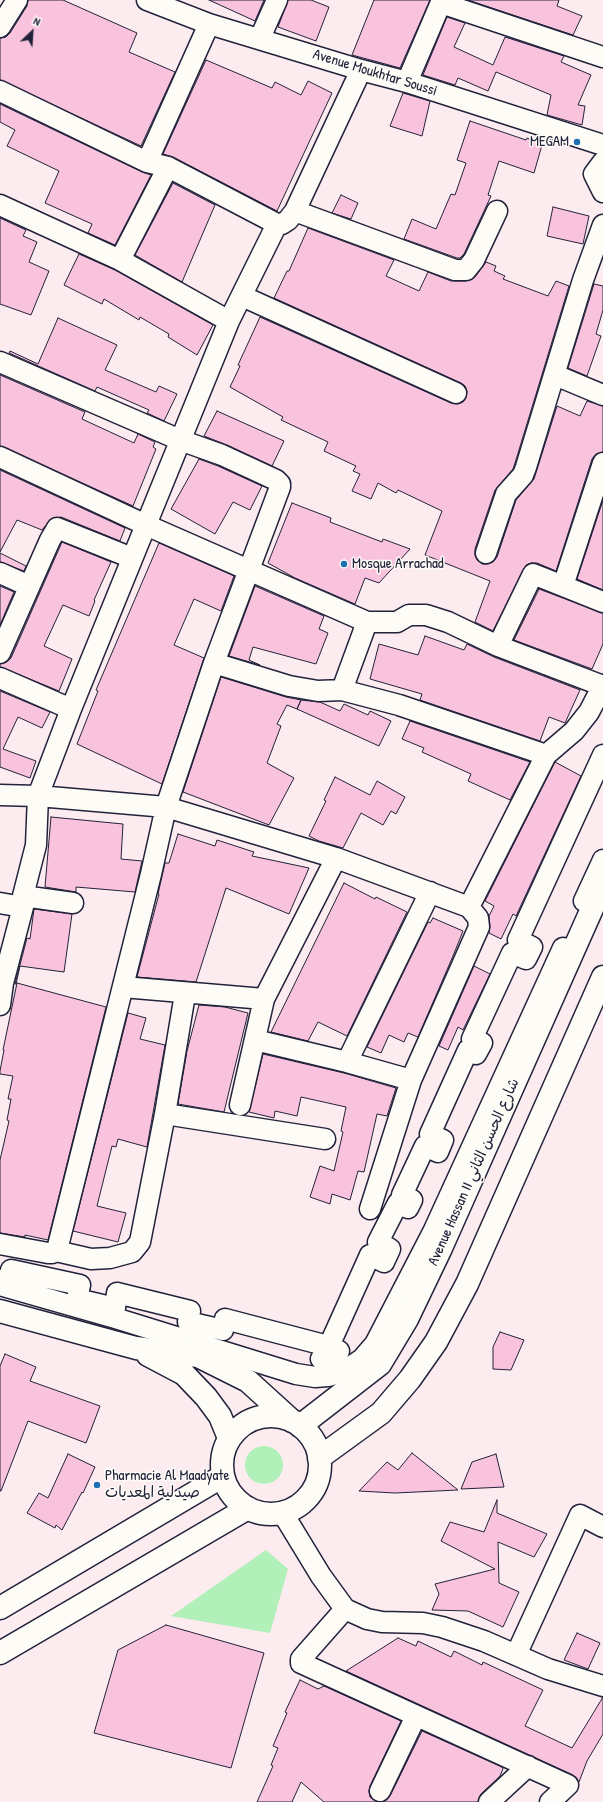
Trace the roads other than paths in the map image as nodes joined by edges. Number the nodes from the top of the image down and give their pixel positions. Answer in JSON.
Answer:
{"nodes":[{"id":1,"x":17,"y":0,"type":"edge"},
{"id":2,"x":147,"y":0,"type":"edge"},
{"id":3,"x":278,"y":0,"type":"edge"},
{"id":4,"x":441,"y":2,"type":"edge"},
{"id":5,"x":209,"y":24,"type":"junction"},
{"id":6,"x":0,"y":27,"type":"edge"},
{"id":7,"x":260,"y":38,"type":"junction"},
{"id":8,"x":603,"y":58,"type":"edge"},
{"id":9,"x":361,"y":70,"type":"junction"},
{"id":10,"x":407,"y":82,"type":"junction"},
{"id":11,"x":0,"y":91,"type":"edge"},
{"id":12,"x":603,"y":145,"type":"edge"},
{"id":13,"x":147,"y":162,"type":"junction"},
{"id":14,"x":603,"y":162,"type":"edge"},
{"id":15,"x":168,"y":167,"type":"junction"},
{"id":16,"x":603,"y":192,"type":"edge"},
{"id":17,"x":0,"y":205,"type":"edge"},
{"id":18,"x":295,"y":211,"type":"junction"},
{"id":19,"x":497,"y":211,"type":"dead end"},
{"id":20,"x":277,"y":224,"type":"junction"},
{"id":21,"x":603,"y":225,"type":"edge"},
{"id":22,"x":120,"y":260,"type":"junction"},
{"id":23,"x":242,"y":296,"type":"junction"},
{"id":24,"x":229,"y":321,"type":"junction"},
{"id":25,"x":0,"y":362,"type":"edge"},
{"id":26,"x":555,"y":375,"type":"junction"},
{"id":27,"x":456,"y":392,"type":"dead end"},
{"id":28,"x":603,"y":395,"type":"edge"},
{"id":29,"x":180,"y":440,"type":"junction"},
{"id":30,"x":0,"y":457,"type":"edge"},
{"id":31,"x":603,"y":463,"type":"edge"},
{"id":32,"x":146,"y":525,"type":"junction"},
{"id":33,"x":486,"y":553,"type":"dead end"},
{"id":34,"x":132,"y":558,"type":"junction"},
{"id":35,"x":250,"y":569,"type":"junction"},
{"id":36,"x":0,"y":572,"type":"edge"},
{"id":37,"x":29,"y":586,"type":"junction"},
{"id":38,"x":563,"y":586,"type":"junction"},
{"id":39,"x":603,"y":602,"type":"edge"},
{"id":40,"x":367,"y":622,"type":"junction"},
{"id":41,"x":498,"y":646,"type":"junction"},
{"id":42,"x":0,"y":653,"type":"edge"},
{"id":43,"x":214,"y":662,"type":"junction"},
{"id":44,"x":0,"y":678,"type":"edge"},
{"id":45,"x":603,"y":686,"type":"edge"},
{"id":46,"x":342,"y":690,"type":"junction"},
{"id":47,"x":71,"y":709,"type":"junction"},
{"id":48,"x":603,"y":755,"type":"edge"},
{"id":49,"x":546,"y":756,"type":"junction"},
{"id":50,"x":0,"y":795,"type":"edge"},
{"id":51,"x":38,"y":796,"type":"junction"},
{"id":52,"x":166,"y":807,"type":"junction"},
{"id":53,"x":336,"y":858,"type":"junction"},
{"id":54,"x":603,"y":860,"type":"edge"},
{"id":55,"x":603,"y":884,"type":"edge"},
{"id":56,"x":430,"y":892,"type":"junction"},
{"id":57,"x":23,"y":902,"type":"junction"},
{"id":58,"x":0,"y":903,"type":"edge"},
{"id":59,"x":73,"y":903,"type":"dead end"},
{"id":60,"x":469,"y":907,"type":"junction"},
{"id":61,"x":1,"y":983,"type":"edge"},
{"id":62,"x":602,"y":983,"type":"edge"},
{"id":63,"x":123,"y":988,"type":"junction"},
{"id":64,"x":185,"y":994,"type":"junction"},
{"id":65,"x":264,"y":1000,"type":"junction"},
{"id":66,"x":0,"y":1005,"type":"edge"},
{"id":67,"x":255,"y":1040,"type":"junction"},
{"id":68,"x":347,"y":1062,"type":"junction"},
{"id":69,"x":411,"y":1080,"type":"junction"},
{"id":70,"x":240,"y":1105,"type":"dead end"},
{"id":71,"x":165,"y":1114,"type":"junction"},
{"id":72,"x":324,"y":1139,"type":"dead end"},
{"id":73,"x":370,"y":1209,"type":"dead end"},
{"id":74,"x":0,"y":1244,"type":"edge"},
{"id":75,"x":56,"y":1251,"type":"junction"},
{"id":76,"x":0,"y":1280,"type":"edge"},
{"id":77,"x":0,"y":1285,"type":"edge"},
{"id":78,"x":0,"y":1311,"type":"edge"},
{"id":79,"x":136,"y":1348,"type":"junction"},
{"id":80,"x":296,"y":1424,"type":"junction"},
{"id":81,"x":229,"y":1438,"type":"junction"},
{"id":82,"x":319,"y":1458,"type":"junction"},
{"id":83,"x":223,"y":1476,"type":"junction"},
{"id":84,"x":248,"y":1508,"type":"junction"},
{"id":85,"x":282,"y":1512,"type":"junction"},
{"id":86,"x":603,"y":1527,"type":"edge"},
{"id":87,"x":0,"y":1608,"type":"edge"},
{"id":88,"x":345,"y":1609,"type":"junction"},
{"id":89,"x":0,"y":1653,"type":"edge"},
{"id":90,"x":516,"y":1655,"type":"junction"},
{"id":91,"x":603,"y":1686,"type":"edge"},
{"id":92,"x":416,"y":1716,"type":"junction"},
{"id":93,"x":528,"y":1766,"type":"junction"},
{"id":94,"x":380,"y":1791,"type":"dead end"},
{"id":95,"x":489,"y":1802,"type":"edge"},
{"id":96,"x":550,"y":1802,"type":"edge"}],
"edges":[{"from":1,"to":6,"type":"street"},
{"from":2,"to":5,"type":"street","name":"Avenue Moukhtar Soussi"},
{"from":3,"to":7,"type":"street"},
{"from":4,"to":8,"type":"street"},
{"from":4,"to":10,"type":"street"},
{"from":5,"to":7,"type":"street","name":"Avenue Moukhtar Soussi"},
{"from":5,"to":13,"type":"street"},
{"from":7,"to":9,"type":"street","name":"Avenue Moukhtar Soussi"},
{"from":9,"to":10,"type":"street","name":"Avenue Moukhtar Soussi"},
{"from":9,"to":18,"type":"street"},
{"from":10,"to":12,"type":"street","name":"Avenue Moukhtar Soussi"},
{"from":11,"to":13,"type":"street"},
{"from":13,"to":15,"type":"street"},
{"from":14,"to":16,"type":"street"},
{"from":15,"to":20,"type":"street"},
{"from":15,"to":22,"type":"street"},
{"from":17,"to":22,"type":"street"},
{"from":18,"to":19,"type":"street"},
{"from":18,"to":20,"type":"street"},
{"from":20,"to":23,"type":"street"},
{"from":21,"to":26,"type":"street"},
{"from":22,"to":24,"type":"street"},
{"from":23,"to":24,"type":"street"},
{"from":23,"to":27,"type":"street"},
{"from":24,"to":29,"type":"street"},
{"from":25,"to":29,"type":"street"},
{"from":26,"to":28,"type":"street"},
{"from":26,"to":33,"type":"street"},
{"from":29,"to":32,"type":"street"},
{"from":29,"to":35,"type":"street"},
{"from":30,"to":32,"type":"street"},
{"from":31,"to":38,"type":"street"},
{"from":32,"to":34,"type":"street"},
{"from":32,"to":35,"type":"street"},
{"from":34,"to":37,"type":"street"},
{"from":34,"to":47,"type":"street"},
{"from":35,"to":40,"type":"street"},
{"from":35,"to":43,"type":"street"},
{"from":36,"to":37,"type":"street"},
{"from":37,"to":42,"type":"street"},
{"from":38,"to":39,"type":"street"},
{"from":38,"to":41,"type":"street"},
{"from":40,"to":41,"type":"street"},
{"from":40,"to":46,"type":"street"},
{"from":41,"to":45,"type":"street"},
{"from":43,"to":46,"type":"street"},
{"from":43,"to":52,"type":"street"},
{"from":44,"to":47,"type":"street"},
{"from":45,"to":49,"type":"street"},
{"from":46,"to":49,"type":"street"},
{"from":47,"to":51,"type":"street"},
{"from":48,"to":76,"type":"street"},
{"from":49,"to":60,"type":"street"},
{"from":50,"to":51,"type":"street"},
{"from":51,"to":52,"type":"street"},
{"from":51,"to":57,"type":"street"},
{"from":52,"to":53,"type":"street"},
{"from":52,"to":63,"type":"street"},
{"from":53,"to":56,"type":"street"},
{"from":53,"to":65,"type":"street"},
{"from":54,"to":77,"type":"street"},
{"from":55,"to":80,"type":"main road","name":"Avenue Hassan II شارع الحسن الثاني"},
{"from":56,"to":60,"type":"street"},
{"from":56,"to":68,"type":"street"},
{"from":57,"to":58,"type":"street"},
{"from":57,"to":59,"type":"street"},
{"from":57,"to":61,"type":"street"},
{"from":60,"to":69,"type":"street"},
{"from":61,"to":66,"type":"street"},
{"from":62,"to":82,"type":"main road"},
{"from":63,"to":64,"type":"street"},
{"from":63,"to":75,"type":"street"},
{"from":64,"to":65,"type":"street"},
{"from":64,"to":71,"type":"street"},
{"from":65,"to":67,"type":"street"},
{"from":67,"to":68,"type":"street"},
{"from":67,"to":70,"type":"street"},
{"from":68,"to":69,"type":"street"},
{"from":69,"to":73,"type":"street"},
{"from":71,"to":72,"type":"street"},
{"from":71,"to":75,"type":"street"},
{"from":74,"to":75,"type":"street"},
{"from":78,"to":79,"type":"main road"},
{"from":79,"to":80,"type":"main road"},
{"from":79,"to":81,"type":"main road"},
{"from":80,"to":81,"type":"main road"},
{"from":80,"to":82,"type":"main road"},
{"from":81,"to":83,"type":"main road"},
{"from":82,"to":85,"type":"main road"},
{"from":83,"to":84,"type":"main road"},
{"from":83,"to":87,"type":"main road"},
{"from":84,"to":85,"type":"main road"},
{"from":84,"to":89,"type":"main road"},
{"from":85,"to":88,"type":"street"},
{"from":86,"to":90,"type":"street"},
{"from":88,"to":90,"type":"street"},
{"from":88,"to":92,"type":"street"},
{"from":90,"to":91,"type":"street"},
{"from":92,"to":93,"type":"street"},
{"from":92,"to":94,"type":"street"},
{"from":93,"to":95,"type":"street"},
{"from":93,"to":96,"type":"street"}]}
